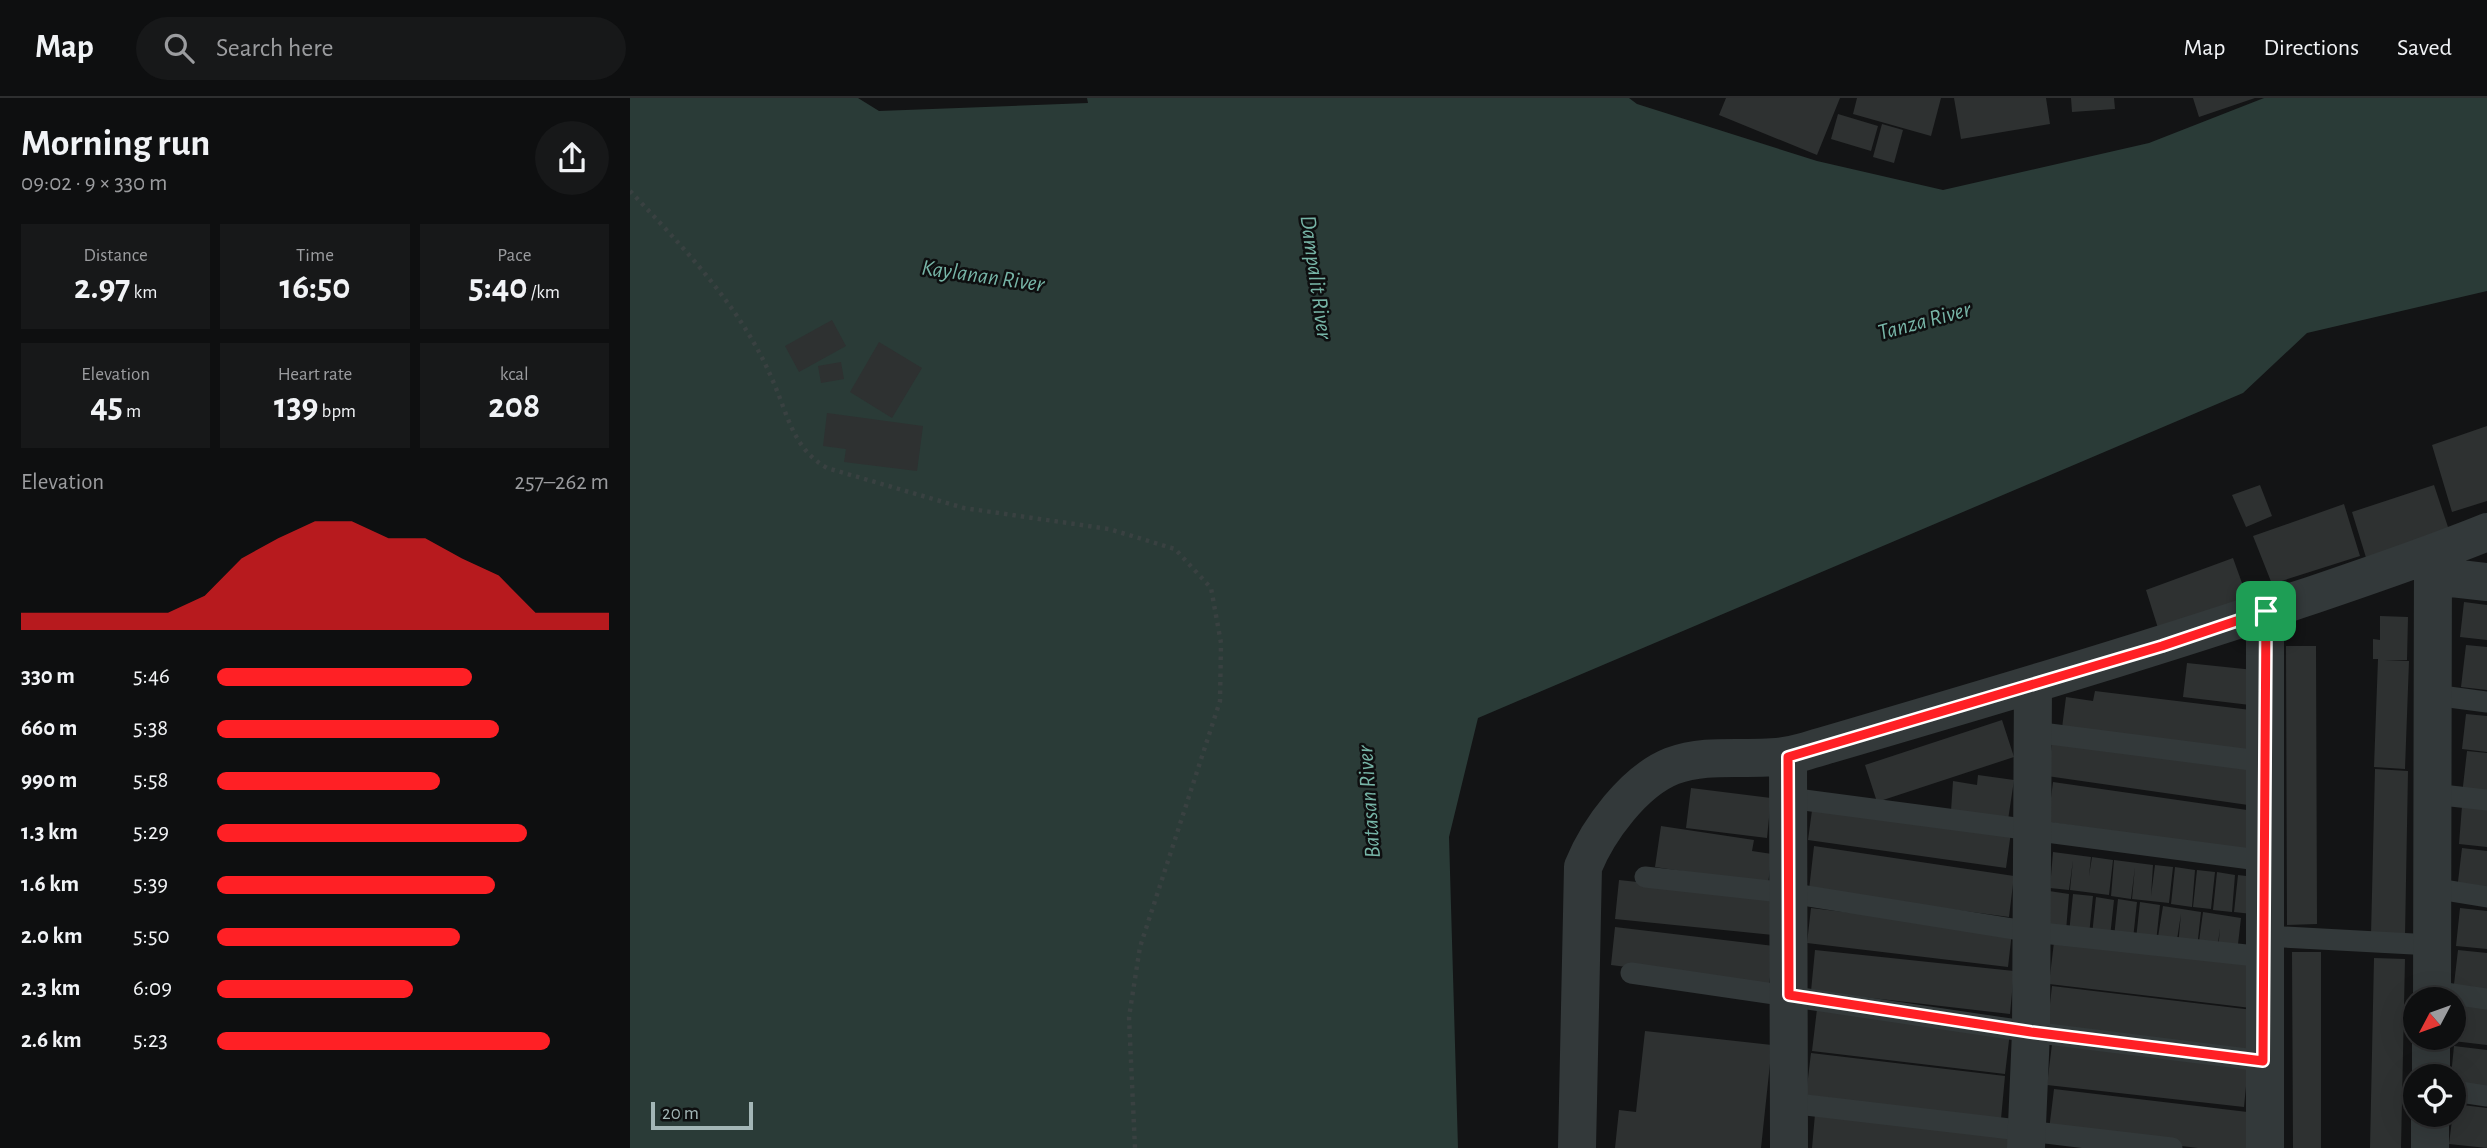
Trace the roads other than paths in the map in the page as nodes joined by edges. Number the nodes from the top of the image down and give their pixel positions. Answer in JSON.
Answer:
{"nodes":[{"id":1,"x":2487,"y":532,"type":"edge"},
{"id":2,"x":2433,"y":565,"type":"junction"},
{"id":3,"x":2487,"y":582,"type":"edge"},
{"id":4,"x":2266,"y":611,"type":"junction"},
{"id":5,"x":2034,"y":685,"type":"junction"},
{"id":6,"x":2434,"y":695,"type":"junction"},
{"id":7,"x":2487,"y":702,"type":"edge"},
{"id":8,"x":2034,"y":732,"type":"junction"},
{"id":9,"x":1788,"y":757,"type":"junction"},
{"id":10,"x":2267,"y":762,"type":"junction"},
{"id":11,"x":2434,"y":794,"type":"junction"},
{"id":12,"x":1789,"y":798,"type":"junction"},
{"id":13,"x":2487,"y":800,"type":"edge"},
{"id":14,"x":2033,"y":831,"type":"junction"},
{"id":15,"x":2266,"y":861,"type":"junction"},
{"id":16,"x":1645,"y":877,"type":"dead end"},
{"id":17,"x":2432,"y":888,"type":"junction"},
{"id":18,"x":1789,"y":893,"type":"junction"},
{"id":19,"x":2487,"y":897,"type":"edge"},
{"id":20,"x":2032,"y":932,"type":"junction"},
{"id":21,"x":2432,"y":945,"type":"junction"},
{"id":22,"x":2265,"y":947,"type":"junction"},
{"id":23,"x":1631,"y":972,"type":"dead end"},
{"id":24,"x":2432,"y":987,"type":"edge"},
{"id":25,"x":1789,"y":995,"type":"junction"},
{"id":26,"x":2466,"y":997,"type":"edge"},
{"id":27,"x":2487,"y":999,"type":"edge"},
{"id":28,"x":2031,"y":1032,"type":"junction"},
{"id":29,"x":2263,"y":1061,"type":"junction"},
{"id":30,"x":2466,"y":1093,"type":"edge"},
{"id":31,"x":2487,"y":1096,"type":"edge"},
{"id":32,"x":1789,"y":1103,"type":"junction"},
{"id":33,"x":2430,"y":1127,"type":"edge"},
{"id":34,"x":2026,"y":1140,"type":"edge"},
{"id":35,"x":1577,"y":1148,"type":"edge"},
{"id":36,"x":1789,"y":1148,"type":"edge"},
{"id":37,"x":2172,"y":1148,"type":"edge"},
{"id":38,"x":2265,"y":1148,"type":"edge"},
{"id":39,"x":2430,"y":1148,"type":"edge"}],
"edges":[{"from":1,"to":2,"type":"street"},
{"from":2,"to":3,"type":"street"},
{"from":2,"to":4,"type":"street"},
{"from":2,"to":6,"type":"street"},
{"from":4,"to":5,"type":"street"},
{"from":4,"to":10,"type":"street"},
{"from":5,"to":8,"type":"street"},
{"from":5,"to":9,"type":"street"},
{"from":6,"to":7,"type":"lane"},
{"from":6,"to":11,"type":"street"},
{"from":8,"to":10,"type":"lane"},
{"from":8,"to":14,"type":"street"},
{"from":9,"to":12,"type":"street"},
{"from":9,"to":35,"type":"street"},
{"from":10,"to":15,"type":"street"},
{"from":11,"to":13,"type":"lane"},
{"from":11,"to":17,"type":"street"},
{"from":12,"to":14,"type":"lane"},
{"from":12,"to":18,"type":"street"},
{"from":14,"to":15,"type":"lane"},
{"from":14,"to":20,"type":"street"},
{"from":15,"to":22,"type":"street"},
{"from":16,"to":18,"type":"lane"},
{"from":17,"to":19,"type":"lane"},
{"from":17,"to":21,"type":"street"},
{"from":18,"to":20,"type":"lane"},
{"from":18,"to":25,"type":"street"},
{"from":20,"to":22,"type":"lane"},
{"from":20,"to":28,"type":"street"},
{"from":21,"to":22,"type":"lane"},
{"from":21,"to":24,"type":"street"},
{"from":22,"to":29,"type":"street"},
{"from":23,"to":25,"type":"lane"},
{"from":25,"to":28,"type":"lane"},
{"from":25,"to":32,"type":"street"},
{"from":26,"to":27,"type":"lane"},
{"from":28,"to":29,"type":"lane"},
{"from":28,"to":34,"type":"street"},
{"from":29,"to":38,"type":"street"},
{"from":30,"to":31,"type":"lane"},
{"from":32,"to":34,"type":"lane"},
{"from":32,"to":36,"type":"street"},
{"from":33,"to":39,"type":"street"},
{"from":34,"to":37,"type":"lane"}]}
